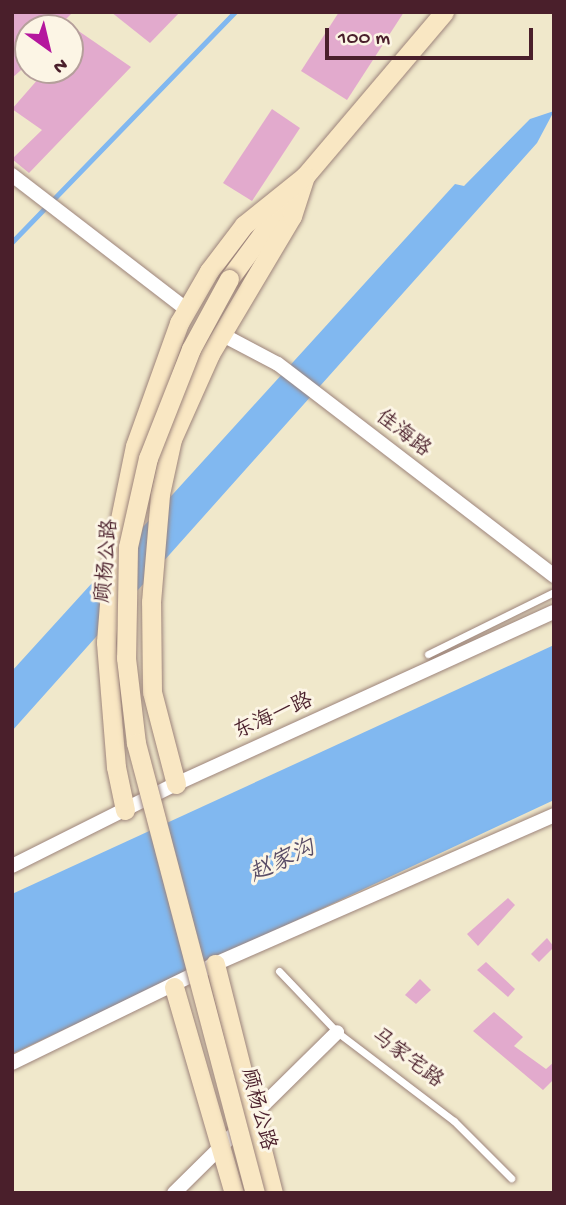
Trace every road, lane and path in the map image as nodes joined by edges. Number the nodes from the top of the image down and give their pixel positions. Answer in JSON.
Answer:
{"nodes":[{"id":1,"x":444,"y":12,"type":"edge"},
{"id":2,"x":12,"y":175,"type":"edge"},
{"id":3,"x":305,"y":176,"type":"junction"},
{"id":4,"x":187,"y":310,"type":"junction"},
{"id":5,"x":221,"y":334,"type":"junction"},
{"id":6,"x":554,"y":576,"type":"edge"},
{"id":7,"x":554,"y":592,"type":"edge"},
{"id":8,"x":554,"y":612,"type":"edge"},
{"id":9,"x":428,"y":654,"type":"dead end"},
{"id":10,"x":176,"y":784,"type":"junction"},
{"id":11,"x":125,"y":810,"type":"junction"},
{"id":12,"x":554,"y":815,"type":"edge"},
{"id":13,"x":12,"y":866,"type":"edge"},
{"id":14,"x":215,"y":964,"type":"junction"},
{"id":15,"x":279,"y":971,"type":"dead end"},
{"id":16,"x":174,"y":987,"type":"junction"},
{"id":17,"x":337,"y":1032,"type":"junction"},
{"id":18,"x":12,"y":1063,"type":"edge"},
{"id":19,"x":253,"y":1114,"type":"junction"},
{"id":20,"x":221,"y":1145,"type":"junction"},
{"id":21,"x":511,"y":1178,"type":"dead end"},
{"id":22,"x":174,"y":1193,"type":"edge"},
{"id":23,"x":234,"y":1193,"type":"edge"},
{"id":24,"x":255,"y":1193,"type":"edge"},
{"id":25,"x":273,"y":1193,"type":"edge"}],
"edges":[{"from":1,"to":3,"type":"street","name":"顾杨公路"},
{"from":2,"to":4,"type":"street"},
{"from":3,"to":4,"type":"street"},
{"from":3,"to":5,"type":"street"},
{"from":3,"to":24,"type":"street","name":"顾杨公路","bridge":true},
{"from":4,"to":11,"type":"street"},
{"from":5,"to":6,"type":"street","name":"佳海路"},
{"from":5,"to":10,"type":"street"},
{"from":7,"to":9,"type":"lane"},
{"from":8,"to":10,"type":"street","name":"东海一路"},
{"from":10,"to":11,"type":"street","name":"东海一路"},
{"from":11,"to":13,"type":"street","name":"东海一路"},
{"from":12,"to":14,"type":"street"},
{"from":14,"to":16,"type":"street"},
{"from":14,"to":19,"type":"street"},
{"from":15,"to":17,"type":"lane","name":"马家宅路"},
{"from":16,"to":18,"type":"street"},
{"from":16,"to":20,"type":"street"},
{"from":17,"to":19,"type":"street"},
{"from":17,"to":21,"type":"lane","name":"马家宅路"},
{"from":19,"to":20,"type":"street"},
{"from":19,"to":25,"type":"street"},
{"from":20,"to":22,"type":"street"},
{"from":20,"to":23,"type":"street"}]}
